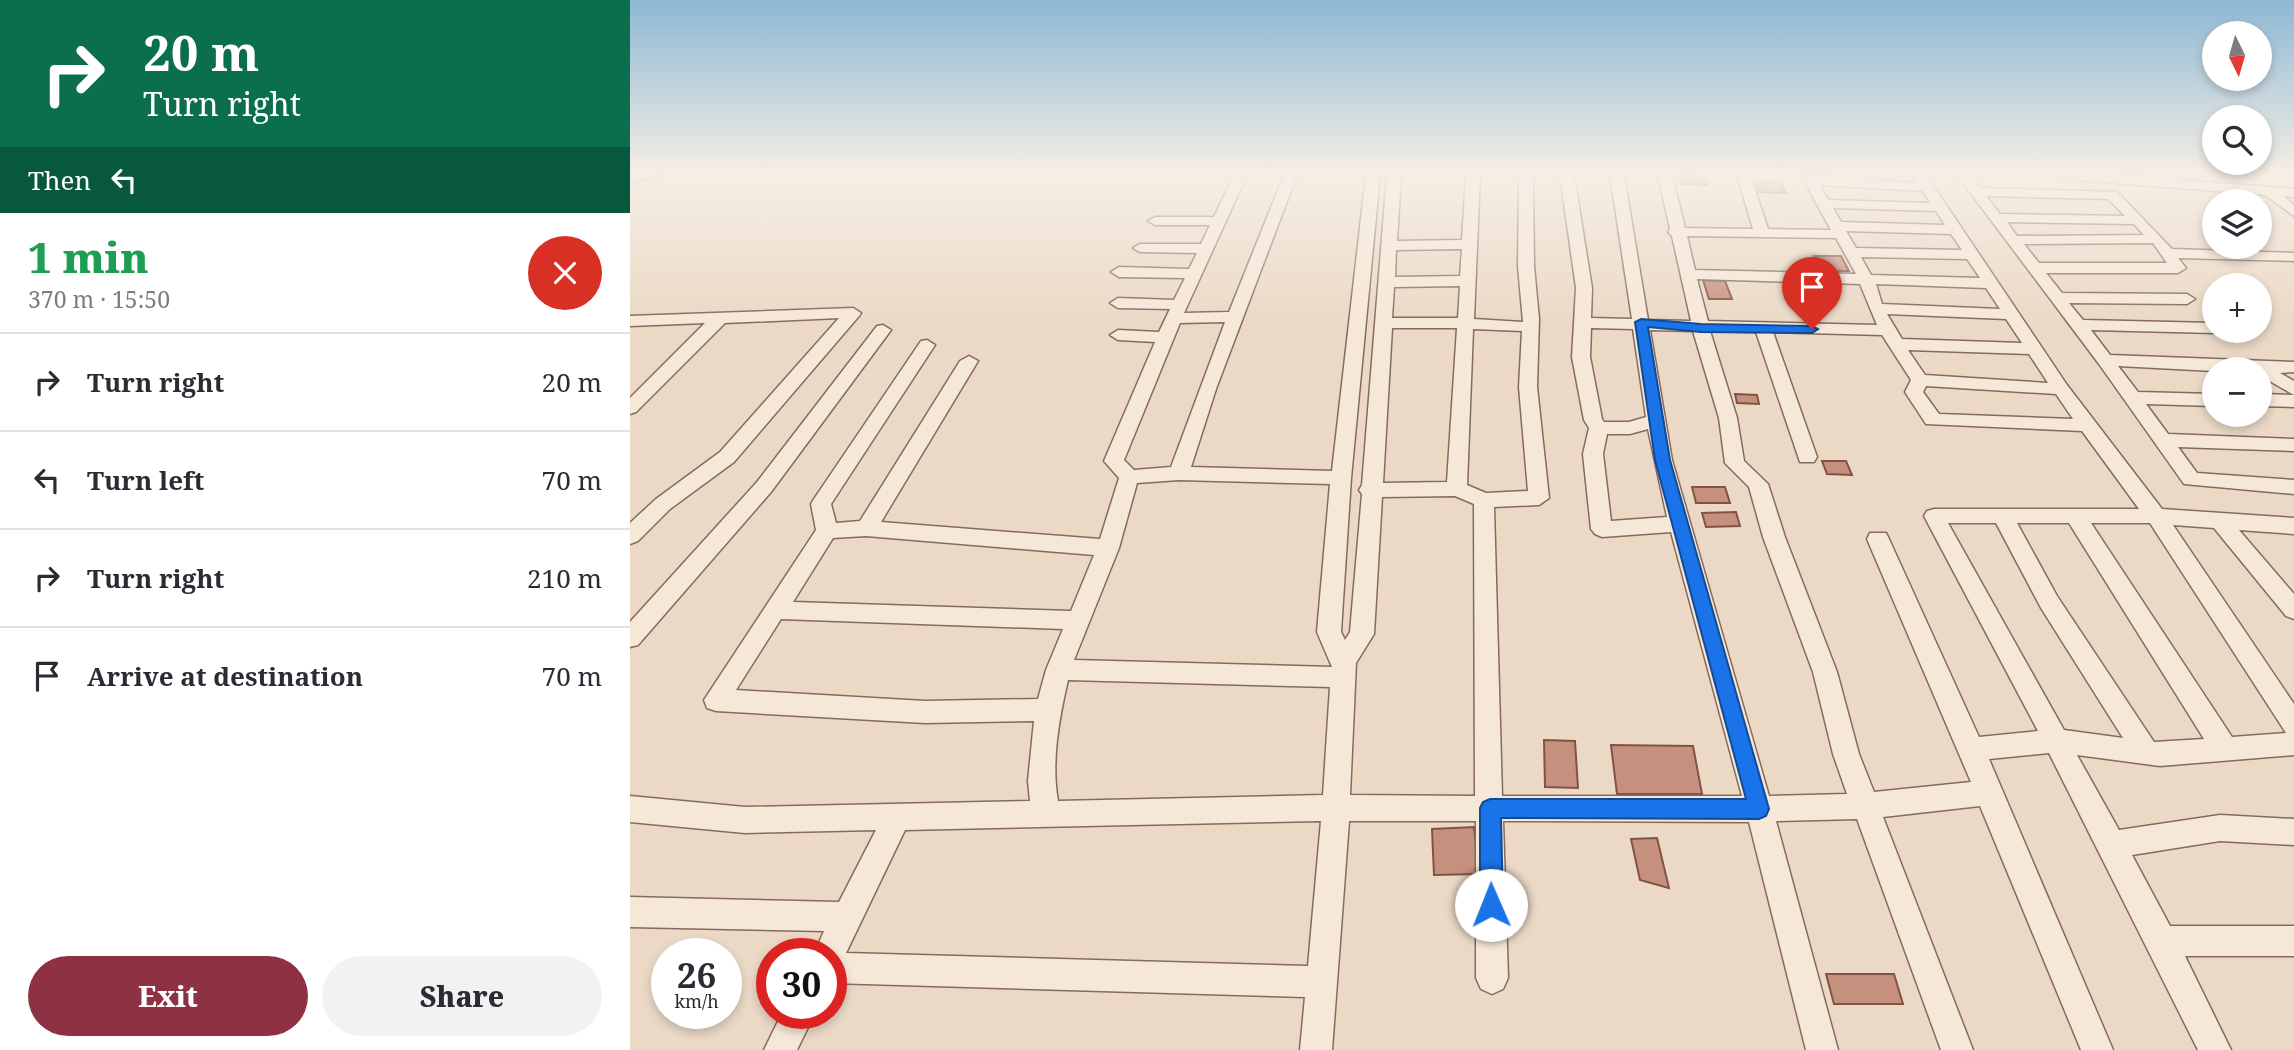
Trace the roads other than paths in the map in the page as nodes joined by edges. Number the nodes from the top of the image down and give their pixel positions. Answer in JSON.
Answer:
{"nodes":[{"id":1,"x":1219,"y":224,"type":"edge"},
{"id":2,"x":1272,"y":224,"type":"edge"},
{"id":3,"x":1368,"y":224,"type":"edge"},
{"id":4,"x":1390,"y":224,"type":"edge"},
{"id":5,"x":1470,"y":224,"type":"edge"},
{"id":6,"x":1526,"y":224,"type":"edge"},
{"id":7,"x":1574,"y":224,"type":"edge"},
{"id":8,"x":1625,"y":224,"type":"edge"},
{"id":9,"x":1674,"y":224,"type":"edge"},
{"id":10,"x":1759,"y":224,"type":"edge"},
{"id":11,"x":1835,"y":224,"type":"edge"},
{"id":12,"x":1951,"y":224,"type":"edge"},
{"id":13,"x":2003,"y":224,"type":"edge"},
{"id":14,"x":2141,"y":224,"type":"edge"},
{"id":15,"x":1954,"y":229,"type":"junction"},
{"id":16,"x":1839,"y":230,"type":"junction"},
{"id":17,"x":1676,"y":232,"type":"junction"},
{"id":18,"x":1762,"y":233,"type":"junction"},
{"id":19,"x":2157,"y":239,"type":"junction"},
{"id":20,"x":2015,"y":240,"type":"junction"},
{"id":21,"x":1467,"y":244,"type":"junction"},
{"id":22,"x":1388,"y":246,"type":"junction"},
{"id":23,"x":1140,"y":248,"type":"dead end"},
{"id":24,"x":1207,"y":249,"type":"junction"},
{"id":25,"x":1850,"y":252,"type":"junction"},
{"id":26,"x":2169,"y":253,"type":"junction"},
{"id":27,"x":1971,"y":255,"type":"junction"},
{"id":28,"x":2294,"y":257,"type":"edge"},
{"id":29,"x":2036,"y":268,"type":"junction"},
{"id":30,"x":1119,"y":272,"type":"dead end"},
{"id":31,"x":1195,"y":274,"type":"junction"},
{"id":32,"x":1689,"y":274,"type":"junction"},
{"id":33,"x":1866,"y":279,"type":"junction"},
{"id":34,"x":1467,"y":281,"type":"junction"},
{"id":35,"x":1387,"y":282,"type":"junction"},
{"id":36,"x":1989,"y":283,"type":"junction"},
{"id":37,"x":2060,"y":299,"type":"junction"},
{"id":38,"x":2187,"y":299,"type":"dead end"},
{"id":39,"x":1118,"y":303,"type":"dead end"},
{"id":40,"x":1876,"y":309,"type":"junction"},
{"id":41,"x":1177,"y":312,"type":"junction"},
{"id":42,"x":2010,"y":314,"type":"junction"},
{"id":43,"x":1236,"y":317,"type":"junction"},
{"id":44,"x":719,"y":319,"type":"junction"},
{"id":45,"x":630,"y":321,"type":"edge"},
{"id":46,"x":648,"y":322,"type":"junction"},
{"id":47,"x":1641,"y":322,"type":"junction"},
{"id":48,"x":1383,"y":323,"type":"junction"},
{"id":49,"x":1464,"y":323,"type":"junction"},
{"id":50,"x":1582,"y":323,"type":"junction"},
{"id":51,"x":2079,"y":325,"type":"junction"},
{"id":52,"x":1531,"y":327,"type":"junction"},
{"id":53,"x":1701,"y":328,"type":"junction"},
{"id":54,"x":1763,"y":328,"type":"junction"},
{"id":55,"x":2202,"y":328,"type":"edge"},
{"id":56,"x":883,"y":330,"type":"dead end"},
{"id":57,"x":1118,"y":335,"type":"dead end"},
{"id":58,"x":1892,"y":337,"type":"junction"},
{"id":59,"x":1165,"y":338,"type":"junction"},
{"id":60,"x":630,"y":339,"type":"edge"},
{"id":61,"x":927,"y":345,"type":"dead end"},
{"id":62,"x":2034,"y":349,"type":"junction"},
{"id":63,"x":2105,"y":360,"type":"junction"},
{"id":64,"x":969,"y":361,"type":"dead end"},
{"id":65,"x":2202,"y":365,"type":"edge"},
{"id":66,"x":2294,"y":367,"type":"edge"},
{"id":67,"x":2272,"y":368,"type":"edge"},
{"id":68,"x":2272,"y":378,"type":"edge"},
{"id":69,"x":1920,"y":380,"type":"junction"},
{"id":70,"x":2060,"y":389,"type":"junction"},
{"id":71,"x":2292,"y":394,"type":"edge"},
{"id":72,"x":2132,"y":398,"type":"junction"},
{"id":73,"x":2272,"y":398,"type":"edge"},
{"id":74,"x":2202,"y":400,"type":"edge"},
{"id":75,"x":630,"y":408,"type":"edge"},
{"id":76,"x":1656,"y":420,"type":"junction"},
{"id":77,"x":2087,"y":425,"type":"junction"},
{"id":78,"x":1599,"y":428,"type":"junction"},
{"id":79,"x":2163,"y":440,"type":"junction"},
{"id":80,"x":2294,"y":445,"type":"edge"},
{"id":81,"x":1807,"y":457,"type":"dead end"},
{"id":82,"x":1179,"y":473,"type":"junction"},
{"id":83,"x":1129,"y":477,"type":"junction"},
{"id":84,"x":1341,"y":478,"type":"junction"},
{"id":85,"x":2294,"y":486,"type":"edge"},
{"id":86,"x":1457,"y":489,"type":"junction"},
{"id":87,"x":1369,"y":490,"type":"junction"},
{"id":88,"x":1484,"y":500,"type":"junction"},
{"id":89,"x":2074,"y":516,"type":"junction"},
{"id":90,"x":2156,"y":516,"type":"junction"},
{"id":91,"x":2003,"y":517,"type":"junction"},
{"id":92,"x":2220,"y":521,"type":"junction"},
{"id":93,"x":1680,"y":524,"type":"junction"},
{"id":94,"x":2294,"y":526,"type":"edge"},
{"id":95,"x":866,"y":528,"type":"junction"},
{"id":96,"x":827,"y":531,"type":"junction"},
{"id":97,"x":630,"y":536,"type":"edge"},
{"id":98,"x":1878,"y":539,"type":"dead end"},
{"id":99,"x":1108,"y":548,"type":"junction"},
{"id":100,"x":774,"y":610,"type":"junction"},
{"id":101,"x":2294,"y":610,"type":"edge"},
{"id":102,"x":1080,"y":620,"type":"junction"},
{"id":103,"x":630,"y":638,"type":"edge"},
{"id":104,"x":1344,"y":669,"type":"junction"},
{"id":105,"x":1058,"y":670,"type":"junction"},
{"id":106,"x":1048,"y":710,"type":"junction"},
{"id":107,"x":2294,"y":725,"type":"edge"},
{"id":108,"x":2058,"y":741,"type":"junction"},
{"id":109,"x":2294,"y":744,"type":"edge"},
{"id":110,"x":1972,"y":749,"type":"junction"},
{"id":111,"x":2225,"y":749,"type":"junction"},
{"id":112,"x":2147,"y":753,"type":"junction"},
{"id":113,"x":1988,"y":793,"type":"junction"},
{"id":114,"x":1866,"y":806,"type":"junction"},
{"id":115,"x":1336,"y":808,"type":"junction"},
{"id":116,"x":1490,"y":808,"type":"junction"},
{"id":117,"x":630,"y":809,"type":"edge"},
{"id":118,"x":1759,"y":809,"type":"junction"},
{"id":119,"x":1046,"y":814,"type":"junction"},
{"id":120,"x":897,"y":817,"type":"junction"},
{"id":121,"x":2294,"y":832,"type":"edge"},
{"id":122,"x":2112,"y":845,"type":"junction"},
{"id":123,"x":630,"y":912,"type":"edge"},
{"id":124,"x":846,"y":917,"type":"junction"},
{"id":125,"x":836,"y":938,"type":"edge"},
{"id":126,"x":2162,"y":941,"type":"junction"},
{"id":127,"x":2294,"y":941,"type":"edge"},
{"id":128,"x":847,"y":968,"type":"edge"},
{"id":129,"x":1492,"y":978,"type":"dead end"},
{"id":130,"x":1322,"y":982,"type":"junction"},
{"id":131,"x":791,"y":1029,"type":"edge"},
{"id":132,"x":780,"y":1050,"type":"edge"},
{"id":133,"x":1317,"y":1050,"type":"edge"},
{"id":134,"x":1822,"y":1050,"type":"edge"},
{"id":135,"x":1957,"y":1050,"type":"edge"},
{"id":136,"x":2098,"y":1050,"type":"edge"},
{"id":137,"x":2215,"y":1050,"type":"edge"}],
"edges":[{"from":1,"to":24,"type":"street"},
{"from":2,"to":43,"type":"street"},
{"from":3,"to":84,"type":"street"},
{"from":4,"to":22,"type":"street"},
{"from":5,"to":21,"type":"street"},
{"from":6,"to":52,"type":"street"},
{"from":7,"to":50,"type":"street"},
{"from":8,"to":47,"type":"street"},
{"from":9,"to":17,"type":"street"},
{"from":10,"to":18,"type":"street"},
{"from":11,"to":16,"type":"street"},
{"from":12,"to":15,"type":"street"},
{"from":13,"to":20,"type":"street"},
{"from":14,"to":19,"type":"street"},
{"from":15,"to":16,"type":"street"},
{"from":15,"to":27,"type":"street"},
{"from":16,"to":18,"type":"street"},
{"from":16,"to":25,"type":"street"},
{"from":17,"to":18,"type":"street"},
{"from":17,"to":32,"type":"street"},
{"from":19,"to":20,"type":"street"},
{"from":19,"to":26,"type":"street"},
{"from":20,"to":29,"type":"street"},
{"from":21,"to":22,"type":"street"},
{"from":21,"to":34,"type":"street"},
{"from":22,"to":35,"type":"street"},
{"from":23,"to":24,"type":"street"},
{"from":24,"to":31,"type":"street"},
{"from":25,"to":27,"type":"street"},
{"from":25,"to":33,"type":"street"},
{"from":26,"to":28,"type":"street"},
{"from":26,"to":29,"type":"street"},
{"from":27,"to":36,"type":"street"},
{"from":29,"to":37,"type":"street"},
{"from":30,"to":31,"type":"street"},
{"from":31,"to":41,"type":"street"},
{"from":32,"to":33,"type":"street"},
{"from":32,"to":53,"type":"street"},
{"from":33,"to":36,"type":"street"},
{"from":33,"to":40,"type":"street"},
{"from":34,"to":35,"type":"street"},
{"from":34,"to":49,"type":"street"},
{"from":35,"to":48,"type":"street"},
{"from":36,"to":42,"type":"street"},
{"from":37,"to":38,"type":"street"},
{"from":37,"to":51,"type":"street"},
{"from":39,"to":41,"type":"street"},
{"from":40,"to":42,"type":"street"},
{"from":40,"to":58,"type":"street"},
{"from":41,"to":43,"type":"street"},
{"from":41,"to":59,"type":"street"},
{"from":42,"to":62,"type":"street"},
{"from":43,"to":82,"type":"street"},
{"from":44,"to":46,"type":"street"},
{"from":44,"to":75,"type":"street"},
{"from":44,"to":97,"type":"street"},
{"from":45,"to":46,"type":"street"},
{"from":46,"to":60,"type":"street"},
{"from":47,"to":50,"type":"street"},
{"from":47,"to":53,"type":"street"},
{"from":47,"to":76,"type":"street"},
{"from":48,"to":49,"type":"street"},
{"from":48,"to":87,"type":"street"},
{"from":49,"to":52,"type":"street"},
{"from":49,"to":86,"type":"street"},
{"from":50,"to":78,"type":"street"},
{"from":51,"to":55,"type":"street"},
{"from":51,"to":63,"type":"street"},
{"from":52,"to":88,"type":"street"},
{"from":53,"to":54,"type":"street"},
{"from":53,"to":114,"type":"street"},
{"from":54,"to":58,"type":"street"},
{"from":54,"to":81,"type":"street"},
{"from":56,"to":103,"type":"street"},
{"from":57,"to":59,"type":"street"},
{"from":58,"to":62,"type":"street"},
{"from":58,"to":69,"type":"street"},
{"from":59,"to":83,"type":"street"},
{"from":61,"to":96,"type":"street"},
{"from":62,"to":70,"type":"street"},
{"from":63,"to":65,"type":"street"},
{"from":63,"to":72,"type":"street"},
{"from":64,"to":95,"type":"street"},
{"from":66,"to":67,"type":"street"},
{"from":68,"to":71,"type":"street"},
{"from":69,"to":70,"type":"street"},
{"from":69,"to":77,"type":"street"},
{"from":70,"to":77,"type":"street"},
{"from":71,"to":73,"type":"street"},
{"from":72,"to":74,"type":"street"},
{"from":72,"to":79,"type":"street"},
{"from":76,"to":78,"type":"street"},
{"from":76,"to":93,"type":"street"},
{"from":77,"to":90,"type":"street"},
{"from":78,"to":93,"type":"street"},
{"from":79,"to":80,"type":"street"},
{"from":79,"to":85,"type":"street"},
{"from":82,"to":83,"type":"street"},
{"from":82,"to":84,"type":"street"},
{"from":83,"to":99,"type":"street"},
{"from":84,"to":104,"type":"street"},
{"from":86,"to":87,"type":"street"},
{"from":86,"to":88,"type":"street"},
{"from":87,"to":104,"type":"street"},
{"from":88,"to":116,"type":"street"},
{"from":89,"to":90,"type":"street"},
{"from":89,"to":91,"type":"street"},
{"from":89,"to":111,"type":"street"},
{"from":90,"to":92,"type":"street"},
{"from":90,"to":107,"type":"street"},
{"from":91,"to":108,"type":"street"},
{"from":91,"to":112,"type":"street"},
{"from":92,"to":94,"type":"street"},
{"from":92,"to":101,"type":"street"},
{"from":93,"to":118,"type":"street"},
{"from":95,"to":96,"type":"street"},
{"from":95,"to":99,"type":"street"},
{"from":96,"to":100,"type":"street"},
{"from":98,"to":110,"type":"street"},
{"from":99,"to":102,"type":"street"},
{"from":100,"to":102,"type":"street"},
{"from":100,"to":106,"type":"street"},
{"from":102,"to":105,"type":"street"},
{"from":104,"to":105,"type":"street"},
{"from":104,"to":115,"type":"street"},
{"from":105,"to":106,"type":"street"},
{"from":106,"to":119,"type":"street"},
{"from":108,"to":110,"type":"street"},
{"from":108,"to":112,"type":"street"},
{"from":108,"to":122,"type":"street"},
{"from":109,"to":111,"type":"street"},
{"from":110,"to":113,"type":"street"},
{"from":111,"to":112,"type":"street"},
{"from":113,"to":114,"type":"street"},
{"from":113,"to":136,"type":"street"},
{"from":114,"to":118,"type":"street"},
{"from":114,"to":135,"type":"street"},
{"from":115,"to":116,"type":"street"},
{"from":115,"to":119,"type":"street"},
{"from":115,"to":130,"type":"street"},
{"from":116,"to":118,"type":"street"},
{"from":116,"to":129,"type":"street"},
{"from":117,"to":120,"type":"street"},
{"from":118,"to":134,"type":"street"},
{"from":119,"to":120,"type":"street"},
{"from":120,"to":124,"type":"street"},
{"from":121,"to":122,"type":"street"},
{"from":122,"to":126,"type":"street"},
{"from":123,"to":124,"type":"street"},
{"from":124,"to":125,"type":"street"},
{"from":126,"to":127,"type":"street"},
{"from":126,"to":137,"type":"street"},
{"from":128,"to":130,"type":"street"},
{"from":130,"to":133,"type":"street"},
{"from":131,"to":132,"type":"street"}]}
